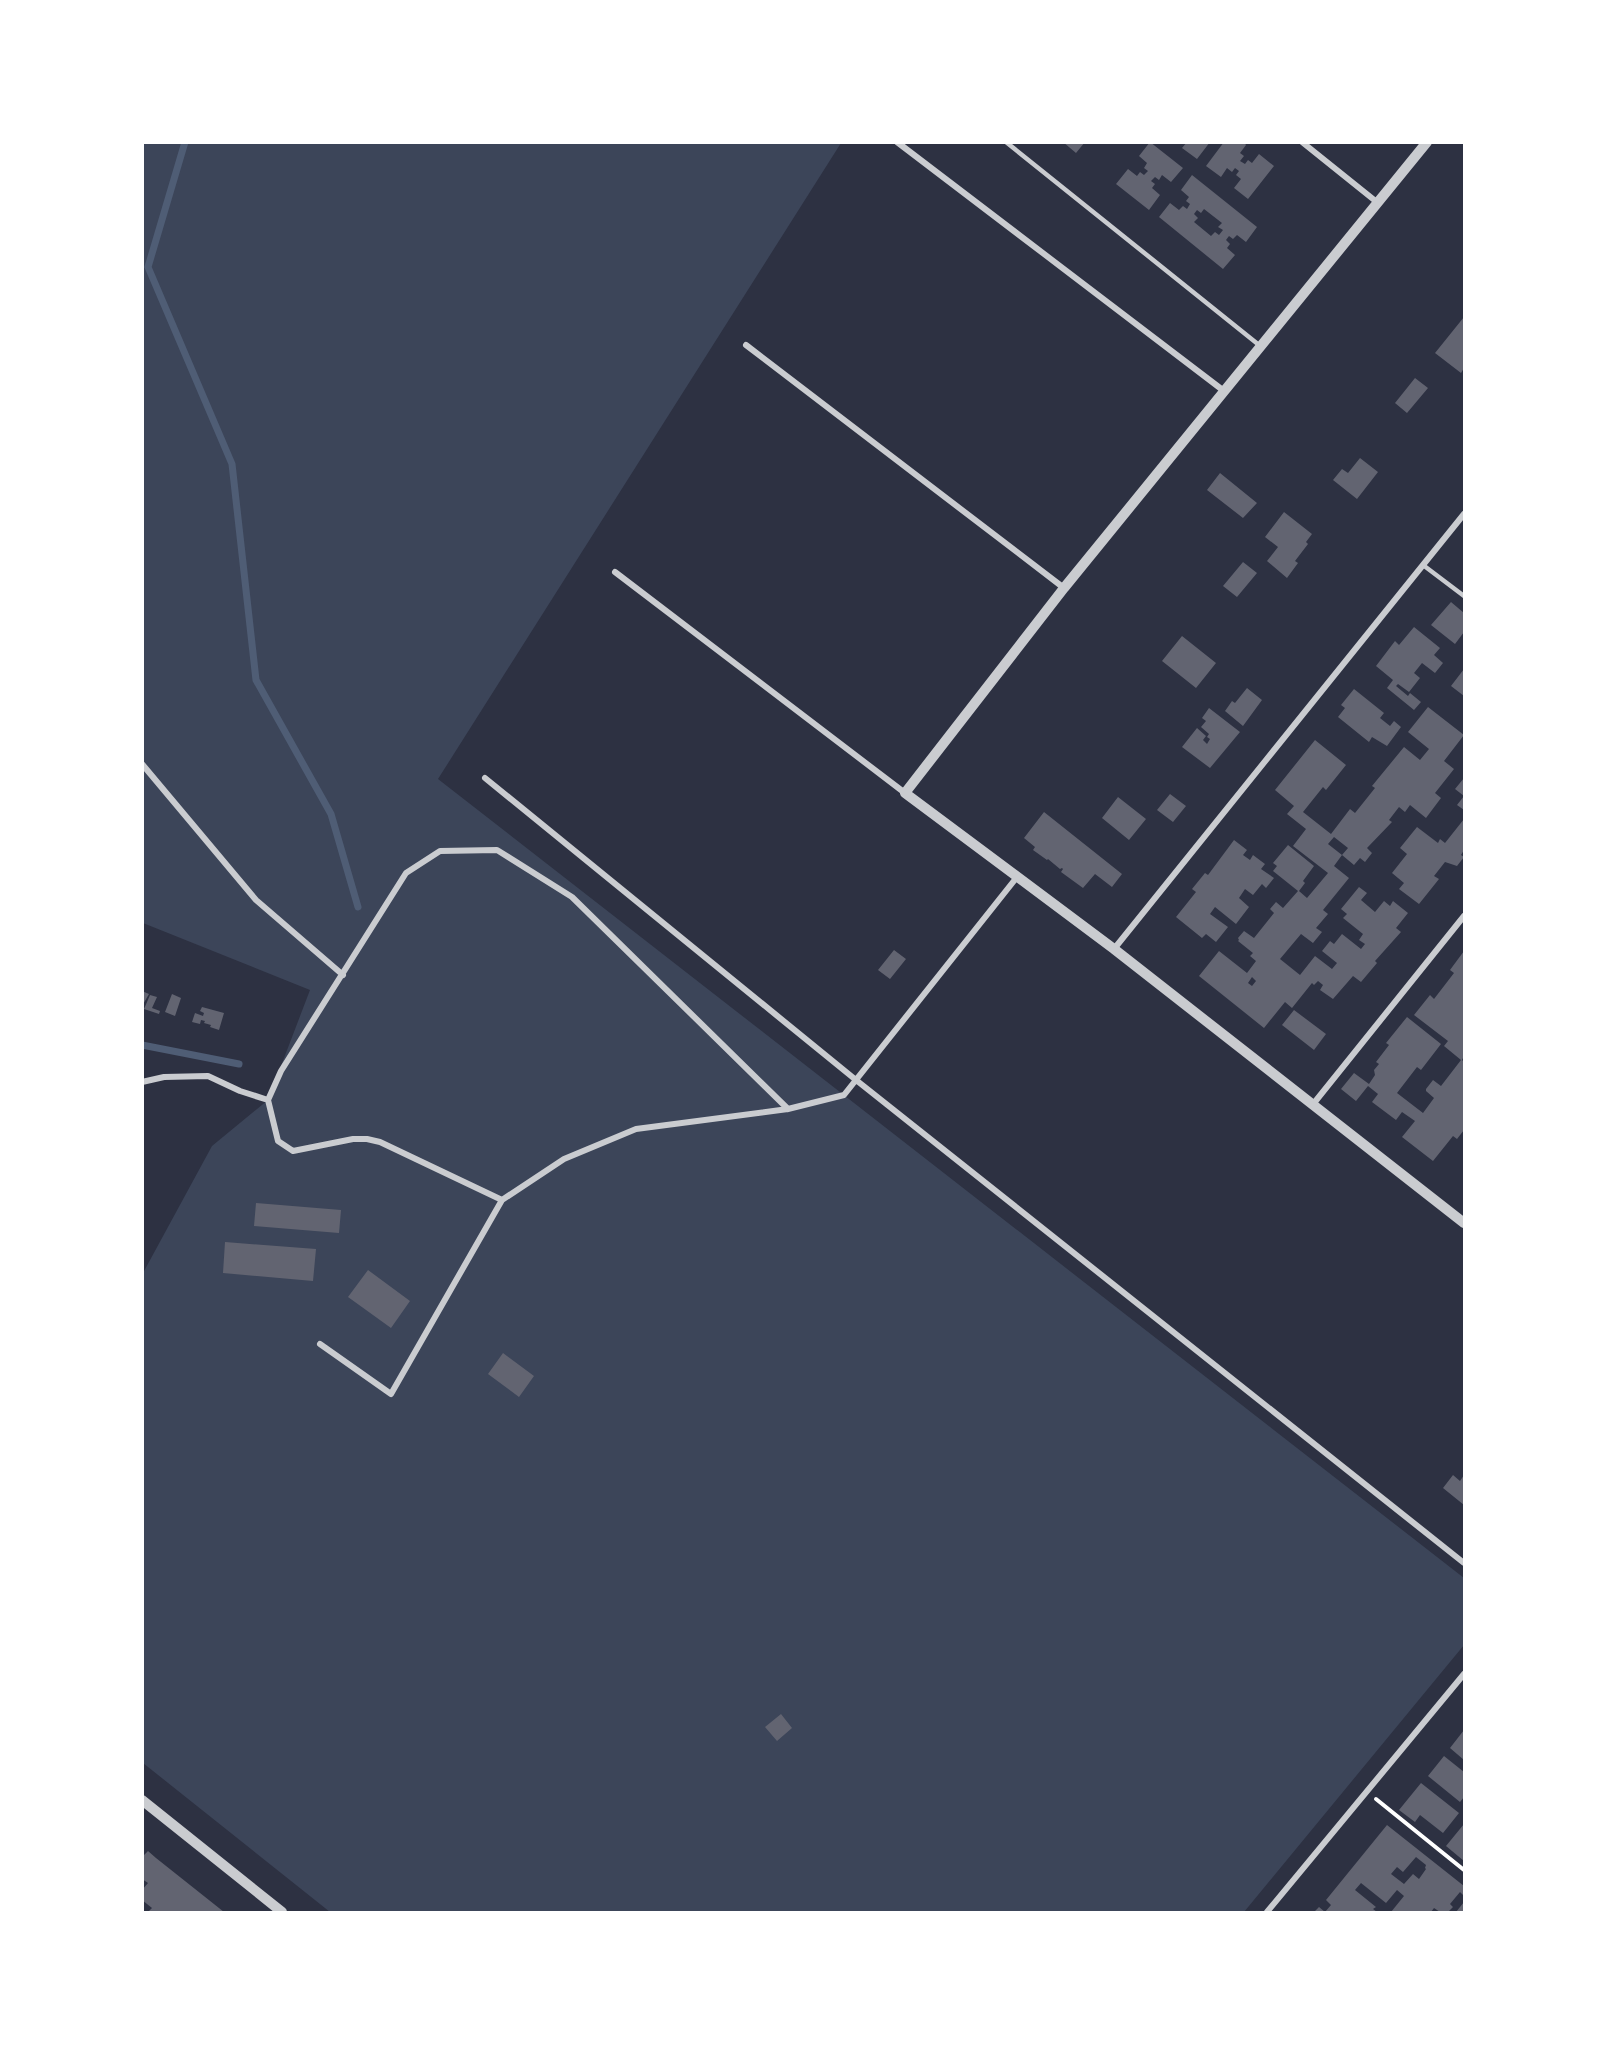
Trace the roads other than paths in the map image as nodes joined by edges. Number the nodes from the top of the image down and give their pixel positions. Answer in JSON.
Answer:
{"nodes":[{"id":1,"x":897,"y":142,"type":"edge"},
{"id":2,"x":1006,"y":142,"type":"edge"},
{"id":3,"x":1302,"y":142,"type":"edge"},
{"id":4,"x":1427,"y":142,"type":"edge"},
{"id":5,"x":1378,"y":203,"type":"junction"},
{"id":6,"x":746,"y":345,"type":"dead end"},
{"id":7,"x":1261,"y":347,"type":"junction"},
{"id":8,"x":1224,"y":391,"type":"junction"},
{"id":9,"x":1464,"y":514,"type":"edge"},
{"id":10,"x":1423,"y":565,"type":"junction"},
{"id":11,"x":615,"y":572,"type":"dead end"},
{"id":12,"x":1064,"y":588,"type":"junction"},
{"id":13,"x":1464,"y":596,"type":"edge"},
{"id":14,"x":142,"y":764,"type":"edge"},
{"id":15,"x":485,"y":778,"type":"dead end"},
{"id":16,"x":905,"y":793,"type":"junction"},
{"id":17,"x":1017,"y":877,"type":"junction"},
{"id":18,"x":1464,"y":916,"type":"edge"},
{"id":19,"x":1114,"y":949,"type":"junction"},
{"id":20,"x":343,"y":975,"type":"junction"},
{"id":21,"x":856,"y":1080,"type":"junction"},
{"id":22,"x":142,"y":1082,"type":"edge"},
{"id":23,"x":268,"y":1101,"type":"junction"},
{"id":24,"x":1314,"y":1103,"type":"junction"},
{"id":25,"x":788,"y":1109,"type":"junction"},
{"id":26,"x":502,"y":1200,"type":"junction"},
{"id":27,"x":1464,"y":1223,"type":"edge"},
{"id":28,"x":320,"y":1344,"type":"dead end"},
{"id":29,"x":1464,"y":1563,"type":"edge"},
{"id":30,"x":1464,"y":1674,"type":"edge"},
{"id":31,"x":142,"y":1800,"type":"edge"},
{"id":32,"x":282,"y":1912,"type":"edge"},
{"id":33,"x":1266,"y":1912,"type":"edge"}],
"edges":[{"from":1,"to":8,"type":"street"},
{"from":2,"to":7,"type":"lane"},
{"from":3,"to":5,"type":"street"},
{"from":4,"to":5,"type":"street"},
{"from":5,"to":7,"type":"street"},
{"from":6,"to":12,"type":"street"},
{"from":7,"to":8,"type":"street"},
{"from":8,"to":12,"type":"street"},
{"from":9,"to":10,"type":"street"},
{"from":10,"to":13,"type":"lane"},
{"from":10,"to":19,"type":"street"},
{"from":11,"to":16,"type":"street"},
{"from":12,"to":16,"type":"street"},
{"from":14,"to":20,"type":"street"},
{"from":15,"to":21,"type":"street"},
{"from":16,"to":17,"type":"street"},
{"from":17,"to":19,"type":"street"},
{"from":17,"to":21,"type":"street"},
{"from":18,"to":24,"type":"street"},
{"from":19,"to":24,"type":"street"},
{"from":20,"to":23,"type":"street"},
{"from":20,"to":25,"type":"street"},
{"from":21,"to":25,"type":"street"},
{"from":21,"to":29,"type":"street"},
{"from":22,"to":23,"type":"street"},
{"from":23,"to":26,"type":"street"},
{"from":24,"to":27,"type":"street"},
{"from":25,"to":26,"type":"street"},
{"from":26,"to":28,"type":"street"},
{"from":30,"to":33,"type":"street"},
{"from":31,"to":32,"type":"street"}]}
